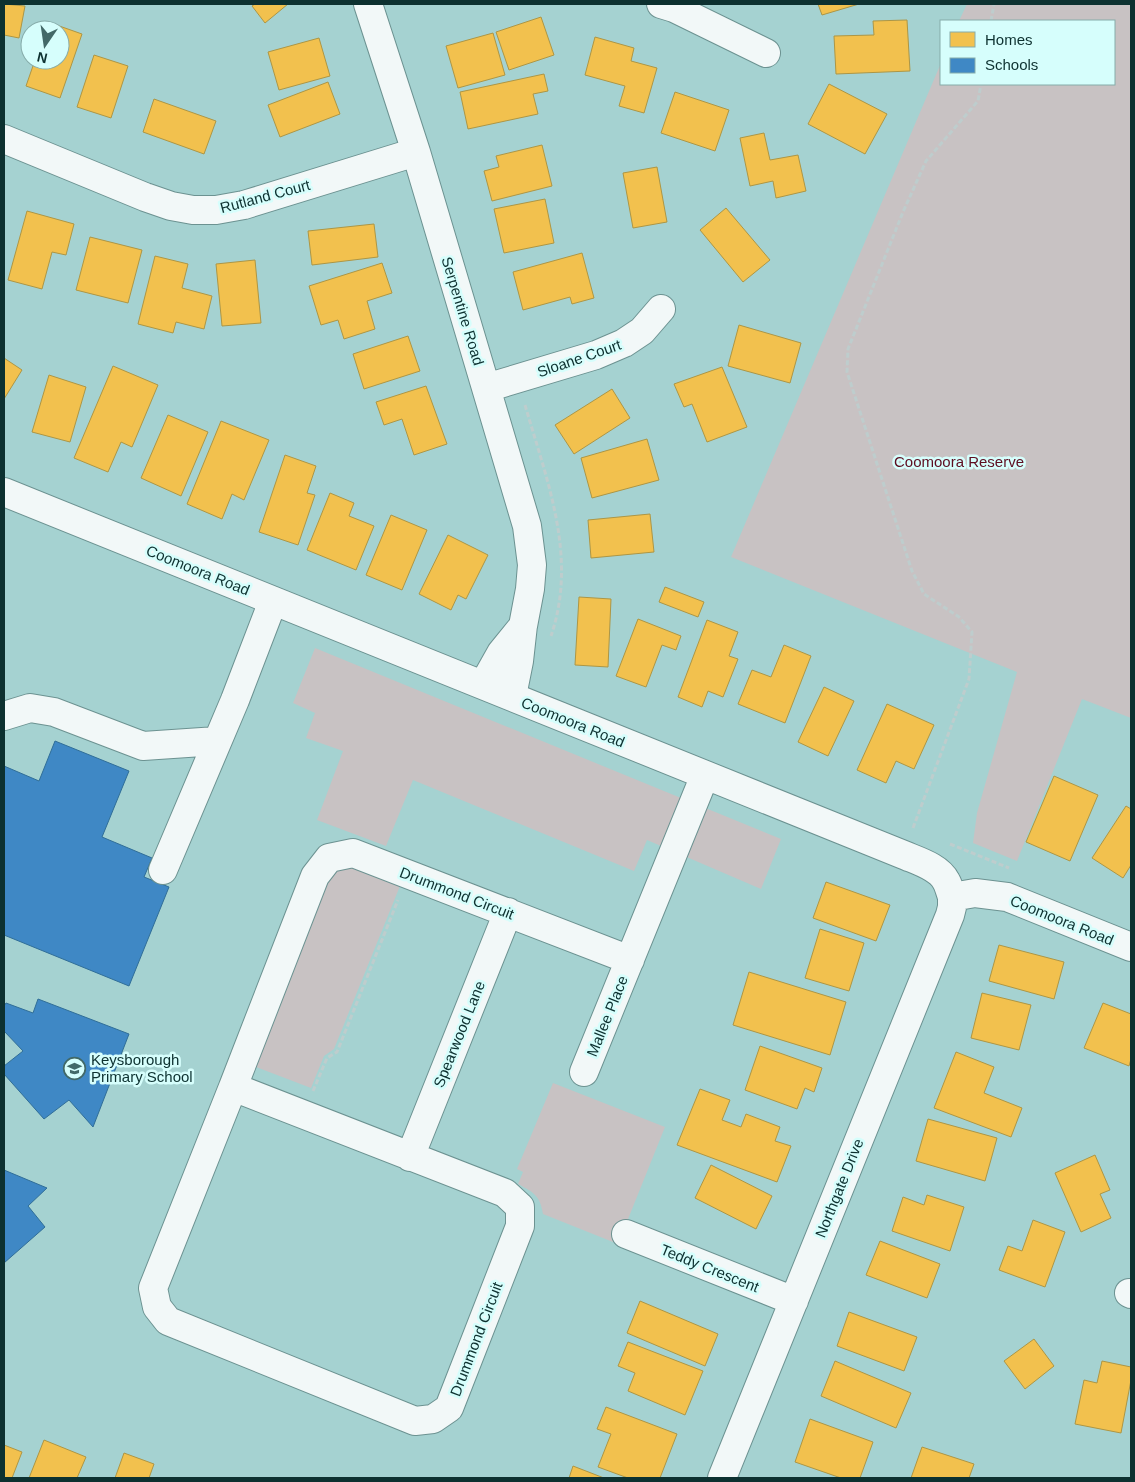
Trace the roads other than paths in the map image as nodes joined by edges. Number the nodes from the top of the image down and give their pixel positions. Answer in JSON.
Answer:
{"nodes":[{"id":1,"x":661,"y":4,"type":"edge"},
{"id":2,"x":374,"y":5,"type":"edge"},
{"id":3,"x":766,"y":53,"type":"dead end"},
{"id":4,"x":4,"y":139,"type":"edge"},
{"id":5,"x":416,"y":152,"type":"junction"},
{"id":6,"x":660,"y":309,"type":"dead end"},
{"id":7,"x":486,"y":388,"type":"junction"},
{"id":8,"x":4,"y":492,"type":"edge"},
{"id":9,"x":273,"y":601,"type":"junction"},
{"id":10,"x":523,"y":624,"type":"junction"},
{"id":11,"x":483,"y":685,"type":"junction"},
{"id":12,"x":512,"y":696,"type":"junction"},
{"id":13,"x":4,"y":716,"type":"edge"},
{"id":14,"x":218,"y":741,"type":"junction"},
{"id":15,"x":705,"y":775,"type":"junction"},
{"id":16,"x":164,"y":870,"type":"dead end"},
{"id":17,"x":952,"y":897,"type":"junction"},
{"id":18,"x":508,"y":912,"type":"junction"},
{"id":19,"x":1131,"y":947,"type":"edge"},
{"id":20,"x":630,"y":960,"type":"junction"},
{"id":21,"x":584,"y":1072,"type":"dead end"},
{"id":22,"x":233,"y":1087,"type":"junction"},
{"id":23,"x":410,"y":1157,"type":"junction"},
{"id":24,"x":626,"y":1234,"type":"dead end"},
{"id":25,"x":794,"y":1301,"type":"junction"},
{"id":26,"x":731,"y":1474,"type":"edge"}],
"edges":[{"from":1,"to":3,"type":"street"},
{"from":2,"to":5,"type":"street","name":"Serpentine Road"},
{"from":4,"to":5,"type":"street","name":"Rutland Court"},
{"from":5,"to":7,"type":"street","name":"Serpentine Road"},
{"from":6,"to":7,"type":"street","name":"Sloane Court"},
{"from":7,"to":10,"type":"street","name":"Serpentine Road"},
{"from":8,"to":9,"type":"street","name":"Coomoora Road"},
{"from":9,"to":11,"type":"street","name":"Coomoora Road"},
{"from":9,"to":14,"type":"street"},
{"from":10,"to":11,"type":"street","name":"Serpentine Road"},
{"from":10,"to":12,"type":"street","name":"Serpentine Road"},
{"from":11,"to":12,"type":"street","name":"Coomoora Road"},
{"from":12,"to":15,"type":"street","name":"Coomoora Road"},
{"from":13,"to":14,"type":"street"},
{"from":14,"to":16,"type":"street"},
{"from":15,"to":17,"type":"street","name":"Coomoora Road"},
{"from":15,"to":20,"type":"street"},
{"from":17,"to":19,"type":"street","name":"Coomoora Road"},
{"from":17,"to":25,"type":"street","name":"Northgate Drive"},
{"from":18,"to":20,"type":"street","name":"Drummond Circuit"},
{"from":18,"to":22,"type":"street","name":"Drummond Circuit"},
{"from":18,"to":23,"type":"street","name":"Spearwood Lane"},
{"from":20,"to":21,"type":"street","name":"Mallee Place"},
{"from":22,"to":23,"type":"street","name":"Drummond Circuit"},
{"from":22,"to":23,"type":"street","name":"Drummond Circuit"},
{"from":24,"to":25,"type":"street","name":"Teddy Crescent"},
{"from":25,"to":26,"type":"street","name":"Northgate Drive"}]}
